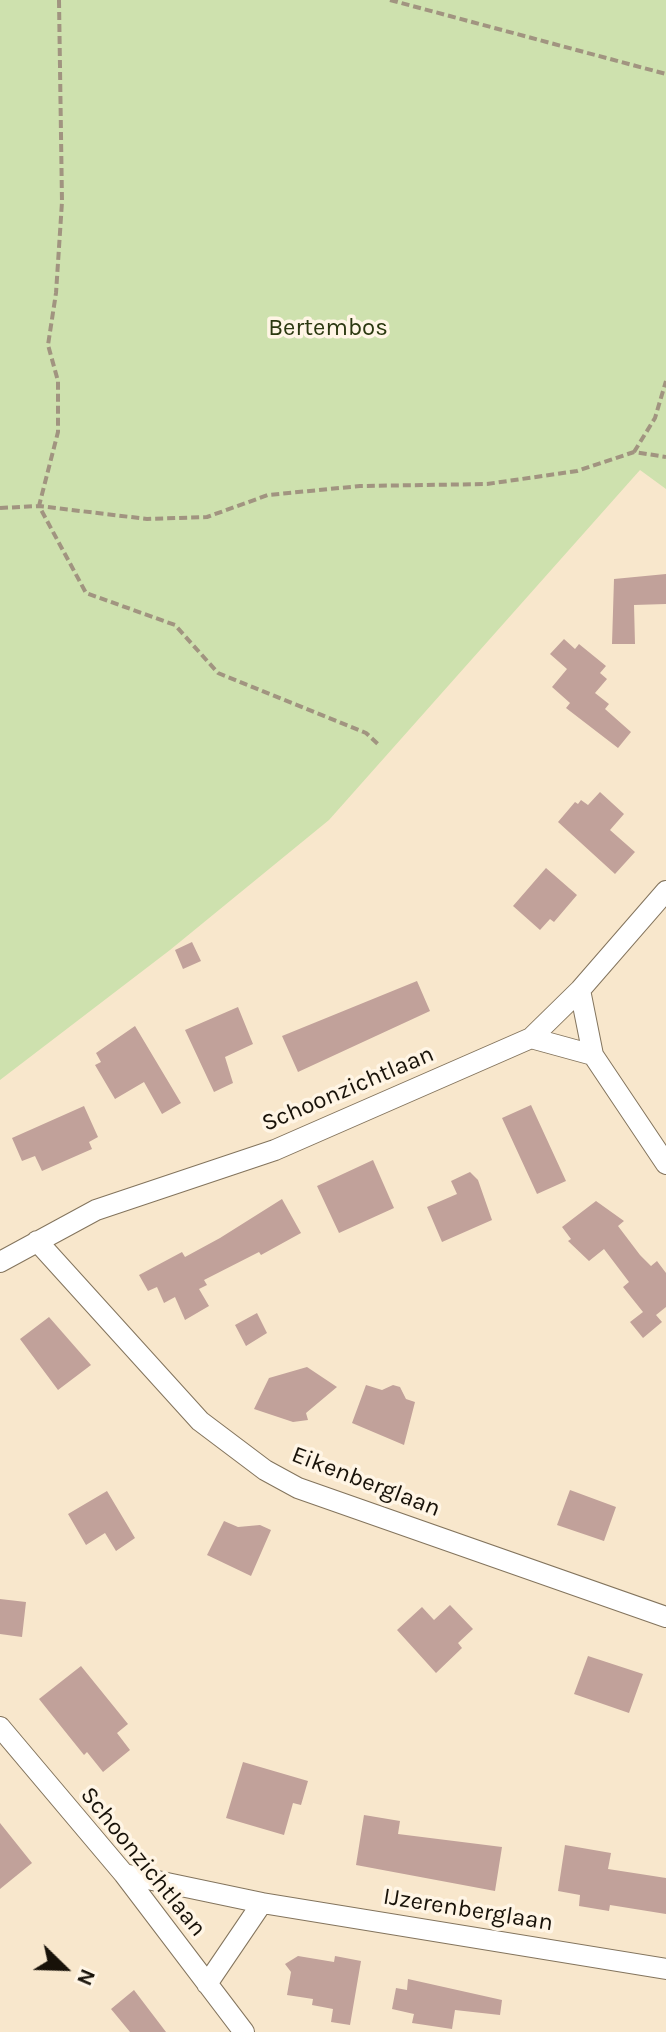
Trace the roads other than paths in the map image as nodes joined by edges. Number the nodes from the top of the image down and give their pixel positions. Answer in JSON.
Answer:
{"nodes":[{"id":1,"x":666,"y":891,"type":"edge"},
{"id":2,"x":580,"y":990,"type":"junction"},
{"id":3,"x":531,"y":1038,"type":"junction"},
{"id":4,"x":593,"y":1055,"type":"junction"},
{"id":5,"x":666,"y":1164,"type":"edge"},
{"id":6,"x":37,"y":1241,"type":"junction"},
{"id":7,"x":0,"y":1262,"type":"edge"},
{"id":8,"x":666,"y":1617,"type":"edge"},
{"id":9,"x":0,"y":1727,"type":"edge"},
{"id":10,"x":124,"y":1874,"type":"junction"},
{"id":11,"x":262,"y":1903,"type":"junction"},
{"id":12,"x":666,"y":1969,"type":"edge"},
{"id":13,"x":207,"y":1984,"type":"junction"},
{"id":14,"x":244,"y":2032,"type":"edge"}],
"edges":[{"from":1,"to":2,"type":"street","name":"Schoonzichtlaan"},
{"from":2,"to":3,"type":"street","name":"Schoonzichtlaan"},
{"from":2,"to":4,"type":"street"},
{"from":3,"to":4,"type":"street"},
{"from":3,"to":6,"type":"street","name":"Schoonzichtlaan"},
{"from":4,"to":5,"type":"street"},
{"from":6,"to":7,"type":"street","name":"Schoonzichtlaan"},
{"from":6,"to":8,"type":"street","name":"Eikenberglaan"},
{"from":9,"to":10,"type":"street","name":"Schoonzichtlaan"},
{"from":10,"to":11,"type":"street","name":"IJzerenberglaan"},
{"from":10,"to":13,"type":"street","name":"Schoonzichtlaan"},
{"from":11,"to":12,"type":"street","name":"IJzerenberglaan"},
{"from":11,"to":13,"type":"street"},
{"from":13,"to":14,"type":"street","name":"Schoonzichtlaan"}]}
